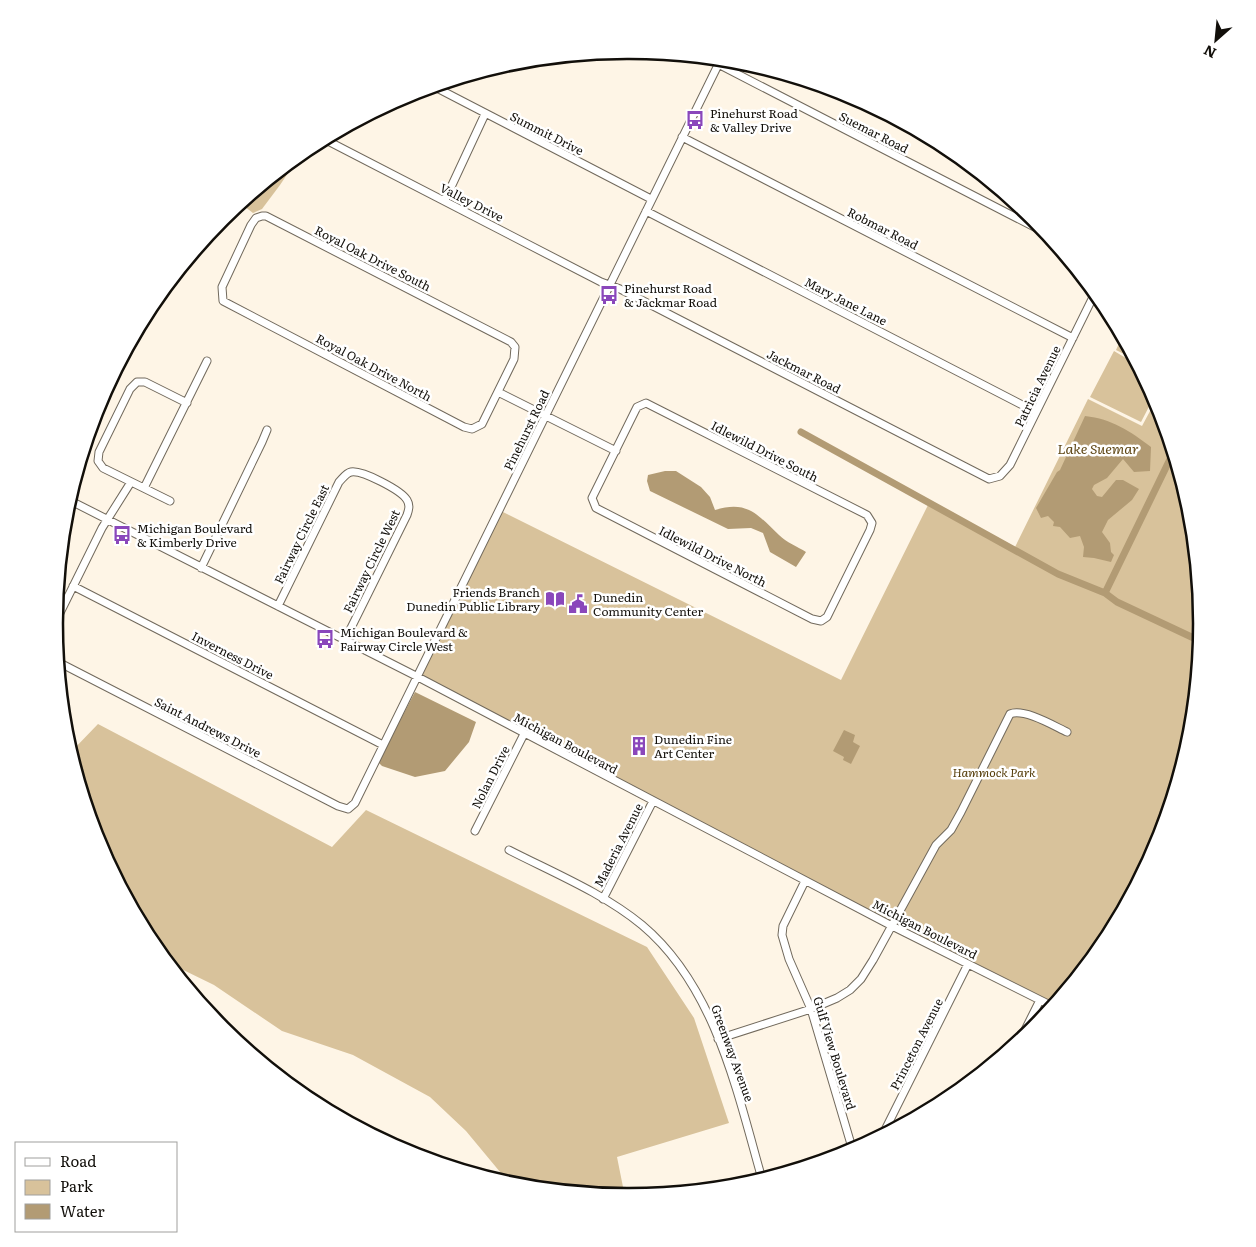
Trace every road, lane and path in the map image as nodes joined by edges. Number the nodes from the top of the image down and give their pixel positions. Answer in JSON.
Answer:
{"nodes":[{"id":1,"x":718,"y":67,"type":"edge"},
{"id":2,"x":734,"y":69,"type":"edge"},
{"id":3,"x":442,"y":91,"type":"edge"},
{"id":4,"x":485,"y":114,"type":"junction"},
{"id":5,"x":682,"y":138,"type":"junction"},
{"id":6,"x":332,"y":143,"type":"edge"},
{"id":7,"x":651,"y":199,"type":"junction"},
{"id":8,"x":445,"y":200,"type":"junction"},
{"id":9,"x":646,"y":211,"type":"junction"},
{"id":10,"x":1025,"y":222,"type":"edge"},
{"id":11,"x":609,"y":284,"type":"junction"},
{"id":12,"x":223,"y":301,"type":"joint"},
{"id":13,"x":1091,"y":301,"type":"edge"},
{"id":14,"x":1073,"y":338,"type":"junction"},
{"id":15,"x":207,"y":361,"type":"dead end"},
{"id":16,"x":498,"y":392,"type":"junction"},
{"id":17,"x":186,"y":403,"type":"junction"},
{"id":18,"x":1036,"y":412,"type":"junction"},
{"id":19,"x":546,"y":416,"type":"junction"},
{"id":20,"x":267,"y":430,"type":"dead end"},
{"id":21,"x":616,"y":450,"type":"junction"},
{"id":22,"x":346,"y":474,"type":"joint"},
{"id":23,"x":989,"y":479,"type":"joint"},
{"id":24,"x":131,"y":482,"type":"junction"},
{"id":25,"x":144,"y":488,"type":"junction"},
{"id":26,"x":170,"y":501,"type":"dead end"},
{"id":27,"x":76,"y":504,"type":"edge"},
{"id":28,"x":107,"y":519,"type":"junction"},
{"id":29,"x":201,"y":568,"type":"junction"},
{"id":30,"x":73,"y":586,"type":"junction"},
{"id":31,"x":64,"y":604,"type":"edge"},
{"id":32,"x":278,"y":606,"type":"junction"},
{"id":33,"x":821,"y":621,"type":"joint"},
{"id":34,"x":345,"y":640,"type":"junction"},
{"id":35,"x":65,"y":665,"type":"edge"},
{"id":36,"x":416,"y":676,"type":"junction"},
{"id":37,"x":1067,"y":732,"type":"dead end"},
{"id":38,"x":524,"y":734,"type":"junction"},
{"id":39,"x":383,"y":745,"type":"junction"},
{"id":40,"x":653,"y":801,"type":"junction"},
{"id":41,"x":348,"y":809,"type":"joint"},
{"id":42,"x":475,"y":831,"type":"dead end"},
{"id":43,"x":510,"y":850,"type":"dead end"},
{"id":44,"x":805,"y":880,"type":"junction"},
{"id":45,"x":603,"y":898,"type":"junction"},
{"id":46,"x":892,"y":926,"type":"junction"},
{"id":47,"x":968,"y":964,"type":"junction"},
{"id":48,"x":1040,"y":1000,"type":"junction"},
{"id":49,"x":1046,"y":1003,"type":"edge"},
{"id":50,"x":811,"y":1009,"type":"junction"},
{"id":51,"x":1030,"y":1020,"type":"edge"},
{"id":52,"x":718,"y":1038,"type":"junction"},
{"id":53,"x":888,"y":1125,"type":"edge"},
{"id":54,"x":851,"y":1142,"type":"edge"},
{"id":55,"x":760,"y":1172,"type":"edge"}],
"edges":[{"from":1,"to":5,"type":"street","name":"Pinehurst Road"},
{"from":2,"to":10,"type":"street","name":"Suemar Road"},
{"from":3,"to":4,"type":"street","name":"Summit Drive"},
{"from":4,"to":7,"type":"street","name":"Summit Drive"},
{"from":4,"to":8,"type":"street"},
{"from":5,"to":7,"type":"street","name":"Pinehurst Road"},
{"from":5,"to":14,"type":"street","name":"Robmar Road"},
{"from":6,"to":8,"type":"street","name":"Valley Drive"},
{"from":7,"to":9,"type":"street","name":"Pinehurst Road"},
{"from":8,"to":11,"type":"street","name":"Valley Drive"},
{"from":9,"to":11,"type":"street","name":"Pinehurst Road"},
{"from":9,"to":18,"type":"street","name":"Mary Jane Lane"},
{"from":11,"to":19,"type":"street","name":"Pinehurst Road"},
{"from":11,"to":23,"type":"street","name":"Jackmar Road"},
{"from":12,"to":16,"type":"street","name":"Royal Oak Drive North"},
{"from":12,"to":16,"type":"street","name":"Royal Oak Drive South"},
{"from":13,"to":14,"type":"street","name":"Patricia Avenue"},
{"from":14,"to":18,"type":"street","name":"Patricia Avenue"},
{"from":15,"to":17,"type":"street"},
{"from":16,"to":19,"type":"street"},
{"from":17,"to":24,"type":"street"},
{"from":17,"to":25,"type":"street"},
{"from":18,"to":23,"type":"street","name":"Patricia Avenue"},
{"from":19,"to":21,"type":"street"},
{"from":19,"to":36,"type":"street","name":"Pinehurst Road"},
{"from":20,"to":29,"type":"street"},
{"from":21,"to":33,"type":"street","name":"Idlewild Drive North"},
{"from":21,"to":33,"type":"street","name":"Idlewild Drive South"},
{"from":22,"to":32,"type":"street","name":"Fairway Circle East"},
{"from":22,"to":34,"type":"street","name":"Fairway Circle West"},
{"from":24,"to":25,"type":"street"},
{"from":24,"to":28,"type":"street"},
{"from":25,"to":26,"type":"street"},
{"from":27,"to":28,"type":"street","name":"Michigan Boulevard"},
{"from":28,"to":29,"type":"street","name":"Michigan Boulevard"},
{"from":28,"to":30,"type":"street"},
{"from":29,"to":32,"type":"street","name":"Michigan Boulevard"},
{"from":30,"to":31,"type":"street"},
{"from":30,"to":39,"type":"street","name":"Inverness Drive"},
{"from":32,"to":34,"type":"street","name":"Michigan Boulevard"},
{"from":34,"to":36,"type":"street","name":"Michigan Boulevard"},
{"from":35,"to":41,"type":"street","name":"Saint Andrews Drive"},
{"from":36,"to":38,"type":"street","name":"Michigan Boulevard"},
{"from":36,"to":39,"type":"street","name":"Pinehurst Road"},
{"from":37,"to":46,"type":"street"},
{"from":38,"to":40,"type":"street","name":"Michigan Boulevard"},
{"from":38,"to":42,"type":"street","name":"Nolan Drive"},
{"from":39,"to":41,"type":"street","name":"Pinehurst Road"},
{"from":40,"to":44,"type":"street","name":"Michigan Boulevard"},
{"from":40,"to":45,"type":"street","name":"Maderia Avenue"},
{"from":43,"to":45,"type":"street","name":"Greenway Avenue"},
{"from":44,"to":46,"type":"street","name":"Michigan Boulevard"},
{"from":44,"to":50,"type":"street","name":"Gulf View Boulevard"},
{"from":45,"to":52,"type":"street","name":"Greenway Avenue"},
{"from":46,"to":47,"type":"street","name":"Michigan Boulevard"},
{"from":46,"to":50,"type":"street"},
{"from":47,"to":48,"type":"street","name":"Michigan Boulevard"},
{"from":47,"to":53,"type":"street","name":"Princeton Avenue"},
{"from":48,"to":49,"type":"street","name":"Michigan Boulevard"},
{"from":48,"to":51,"type":"street"},
{"from":50,"to":52,"type":"street"},
{"from":50,"to":54,"type":"street","name":"Gulf View Boulevard"},
{"from":52,"to":55,"type":"street","name":"Greenway Avenue"}]}
